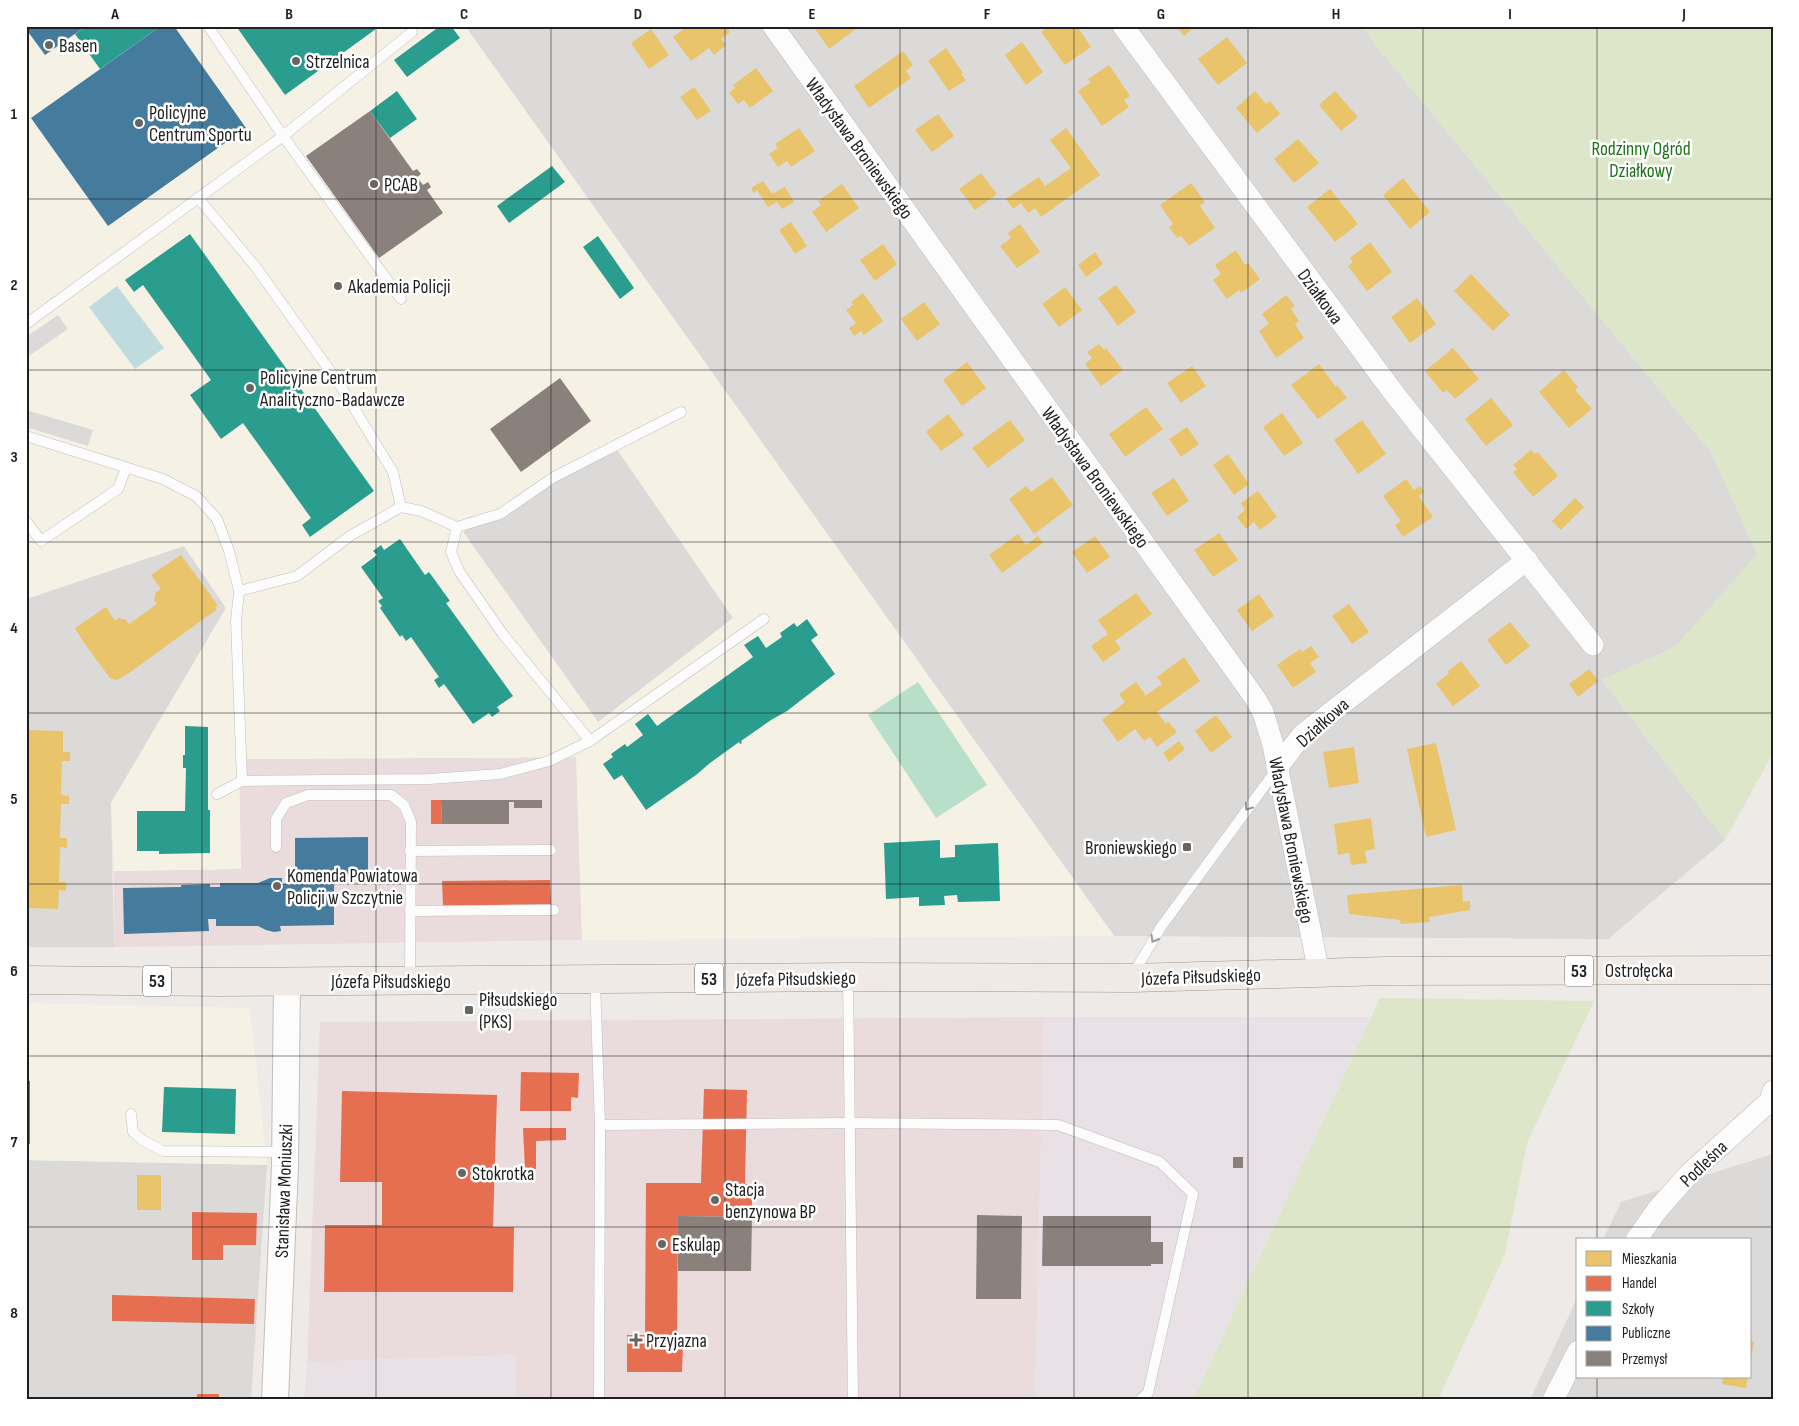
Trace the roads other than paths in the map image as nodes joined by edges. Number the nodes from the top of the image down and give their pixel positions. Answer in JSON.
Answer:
{"nodes":[{"id":1,"x":208,"y":26,"type":"edge"},
{"id":2,"x":773,"y":26,"type":"edge"},
{"id":3,"x":1123,"y":26,"type":"edge"},
{"id":4,"x":412,"y":32,"type":"dead end"},
{"id":5,"x":283,"y":136,"type":"junction"},
{"id":6,"x":198,"y":198,"type":"junction"},
{"id":7,"x":401,"y":299,"type":"dead end"},
{"id":8,"x":26,"y":324,"type":"edge"},
{"id":9,"x":681,"y":412,"type":"dead end"},
{"id":10,"x":26,"y":436,"type":"edge"},
{"id":11,"x":126,"y":468,"type":"junction"},
{"id":12,"x":401,"y":507,"type":"junction"},
{"id":13,"x":26,"y":520,"type":"edge"},
{"id":14,"x":456,"y":527,"type":"junction"},
{"id":15,"x":1527,"y":560,"type":"junction"},
{"id":16,"x":239,"y":591,"type":"junction"},
{"id":17,"x":764,"y":618,"type":"dead end"},
{"id":18,"x":1593,"y":645,"type":"dead end"},
{"id":19,"x":590,"y":740,"type":"junction"},
{"id":20,"x":1277,"y":768,"type":"junction"},
{"id":21,"x":242,"y":781,"type":"junction"},
{"id":22,"x":217,"y":794,"type":"dead end"},
{"id":23,"x":276,"y":847,"type":"dead end"},
{"id":24,"x":551,"y":850,"type":"dead end"},
{"id":25,"x":410,"y":851,"type":"junction"},
{"id":26,"x":554,"y":910,"type":"dead end"},
{"id":27,"x":410,"y":911,"type":"junction"},
{"id":28,"x":1773,"y":970,"type":"edge"},
{"id":29,"x":1386,"y":971,"type":"joint"},
{"id":30,"x":1318,"y":972,"type":"junction"},
{"id":31,"x":848,"y":977,"type":"junction"},
{"id":32,"x":1131,"y":978,"type":"junction"},
{"id":33,"x":26,"y":980,"type":"edge"},
{"id":34,"x":410,"y":980,"type":"junction"},
{"id":35,"x":595,"y":980,"type":"junction"},
{"id":36,"x":287,"y":981,"type":"junction"},
{"id":37,"x":1773,"y":1091,"type":"edge"},
{"id":38,"x":131,"y":1114,"type":"dead end"},
{"id":39,"x":851,"y":1123,"type":"junction"},
{"id":40,"x":600,"y":1125,"type":"junction"},
{"id":41,"x":285,"y":1152,"type":"junction"},
{"id":42,"x":1637,"y":1238,"type":"edge"},
{"id":43,"x":1576,"y":1355,"type":"edge"},
{"id":44,"x":275,"y":1400,"type":"edge"},
{"id":45,"x":599,"y":1400,"type":"edge"},
{"id":46,"x":853,"y":1400,"type":"edge"},
{"id":47,"x":1140,"y":1400,"type":"edge"},
{"id":48,"x":1553,"y":1400,"type":"edge"}],
"edges":[{"from":1,"to":5,"type":"lane"},
{"from":2,"to":20,"type":"street","name":"Władysława Broniewskiego"},
{"from":3,"to":15,"type":"street","name":"Działkowa"},
{"from":4,"to":5,"type":"lane"},
{"from":5,"to":6,"type":"lane"},
{"from":5,"to":7,"type":"lane"},
{"from":6,"to":8,"type":"lane"},
{"from":6,"to":12,"type":"lane"},
{"from":9,"to":14,"type":"lane"},
{"from":10,"to":11,"type":"lane"},
{"from":11,"to":13,"type":"lane"},
{"from":11,"to":16,"type":"lane"},
{"from":12,"to":14,"type":"lane"},
{"from":12,"to":16,"type":"lane"},
{"from":14,"to":19,"type":"lane"},
{"from":15,"to":18,"type":"street","name":"Działkowa"},
{"from":15,"to":20,"type":"street","name":"Działkowa"},
{"from":16,"to":21,"type":"lane"},
{"from":17,"to":19,"type":"lane"},
{"from":19,"to":21,"type":"lane"},
{"from":20,"to":30,"type":"street","name":"Władysława Broniewskiego"},
{"from":20,"to":32,"type":"lane","name":"Działkowa","one_way":true},
{"from":21,"to":22,"type":"lane"},
{"from":23,"to":25,"type":"lane"},
{"from":24,"to":25,"type":"lane"},
{"from":25,"to":27,"type":"lane"},
{"from":26,"to":27,"type":"lane"},
{"from":27,"to":34,"type":"lane"},
{"from":28,"to":29,"type":"main road","name":"Ostrołęcka","number":"53"},
{"from":29,"to":30,"type":"main road","name":"Józefa Piłsudskiego","number":"53"},
{"from":30,"to":32,"type":"main road","name":"Józefa Piłsudskiego","number":"53"},
{"from":31,"to":32,"type":"main road","name":"Józefa Piłsudskiego","number":"53"},
{"from":31,"to":35,"type":"main road","name":"Józefa Piłsudskiego","number":"53"},
{"from":31,"to":39,"type":"lane"},
{"from":33,"to":36,"type":"main road","name":"Józefa Piłsudskiego","number":"53"},
{"from":34,"to":35,"type":"main road","name":"Józefa Piłsudskiego","number":"53"},
{"from":34,"to":36,"type":"main road","name":"Józefa Piłsudskiego","number":"53"},
{"from":35,"to":40,"type":"lane"},
{"from":36,"to":41,"type":"street","name":"Stanisława Moniuszki"},
{"from":37,"to":42,"type":"street","name":"Podleśna"},
{"from":38,"to":41,"type":"lane"},
{"from":39,"to":40,"type":"lane"},
{"from":39,"to":46,"type":"lane"},
{"from":39,"to":47,"type":"lane"},
{"from":40,"to":45,"type":"lane"},
{"from":41,"to":44,"type":"street","name":"Stanisława Moniuszki"},
{"from":43,"to":48,"type":"street"}]}
